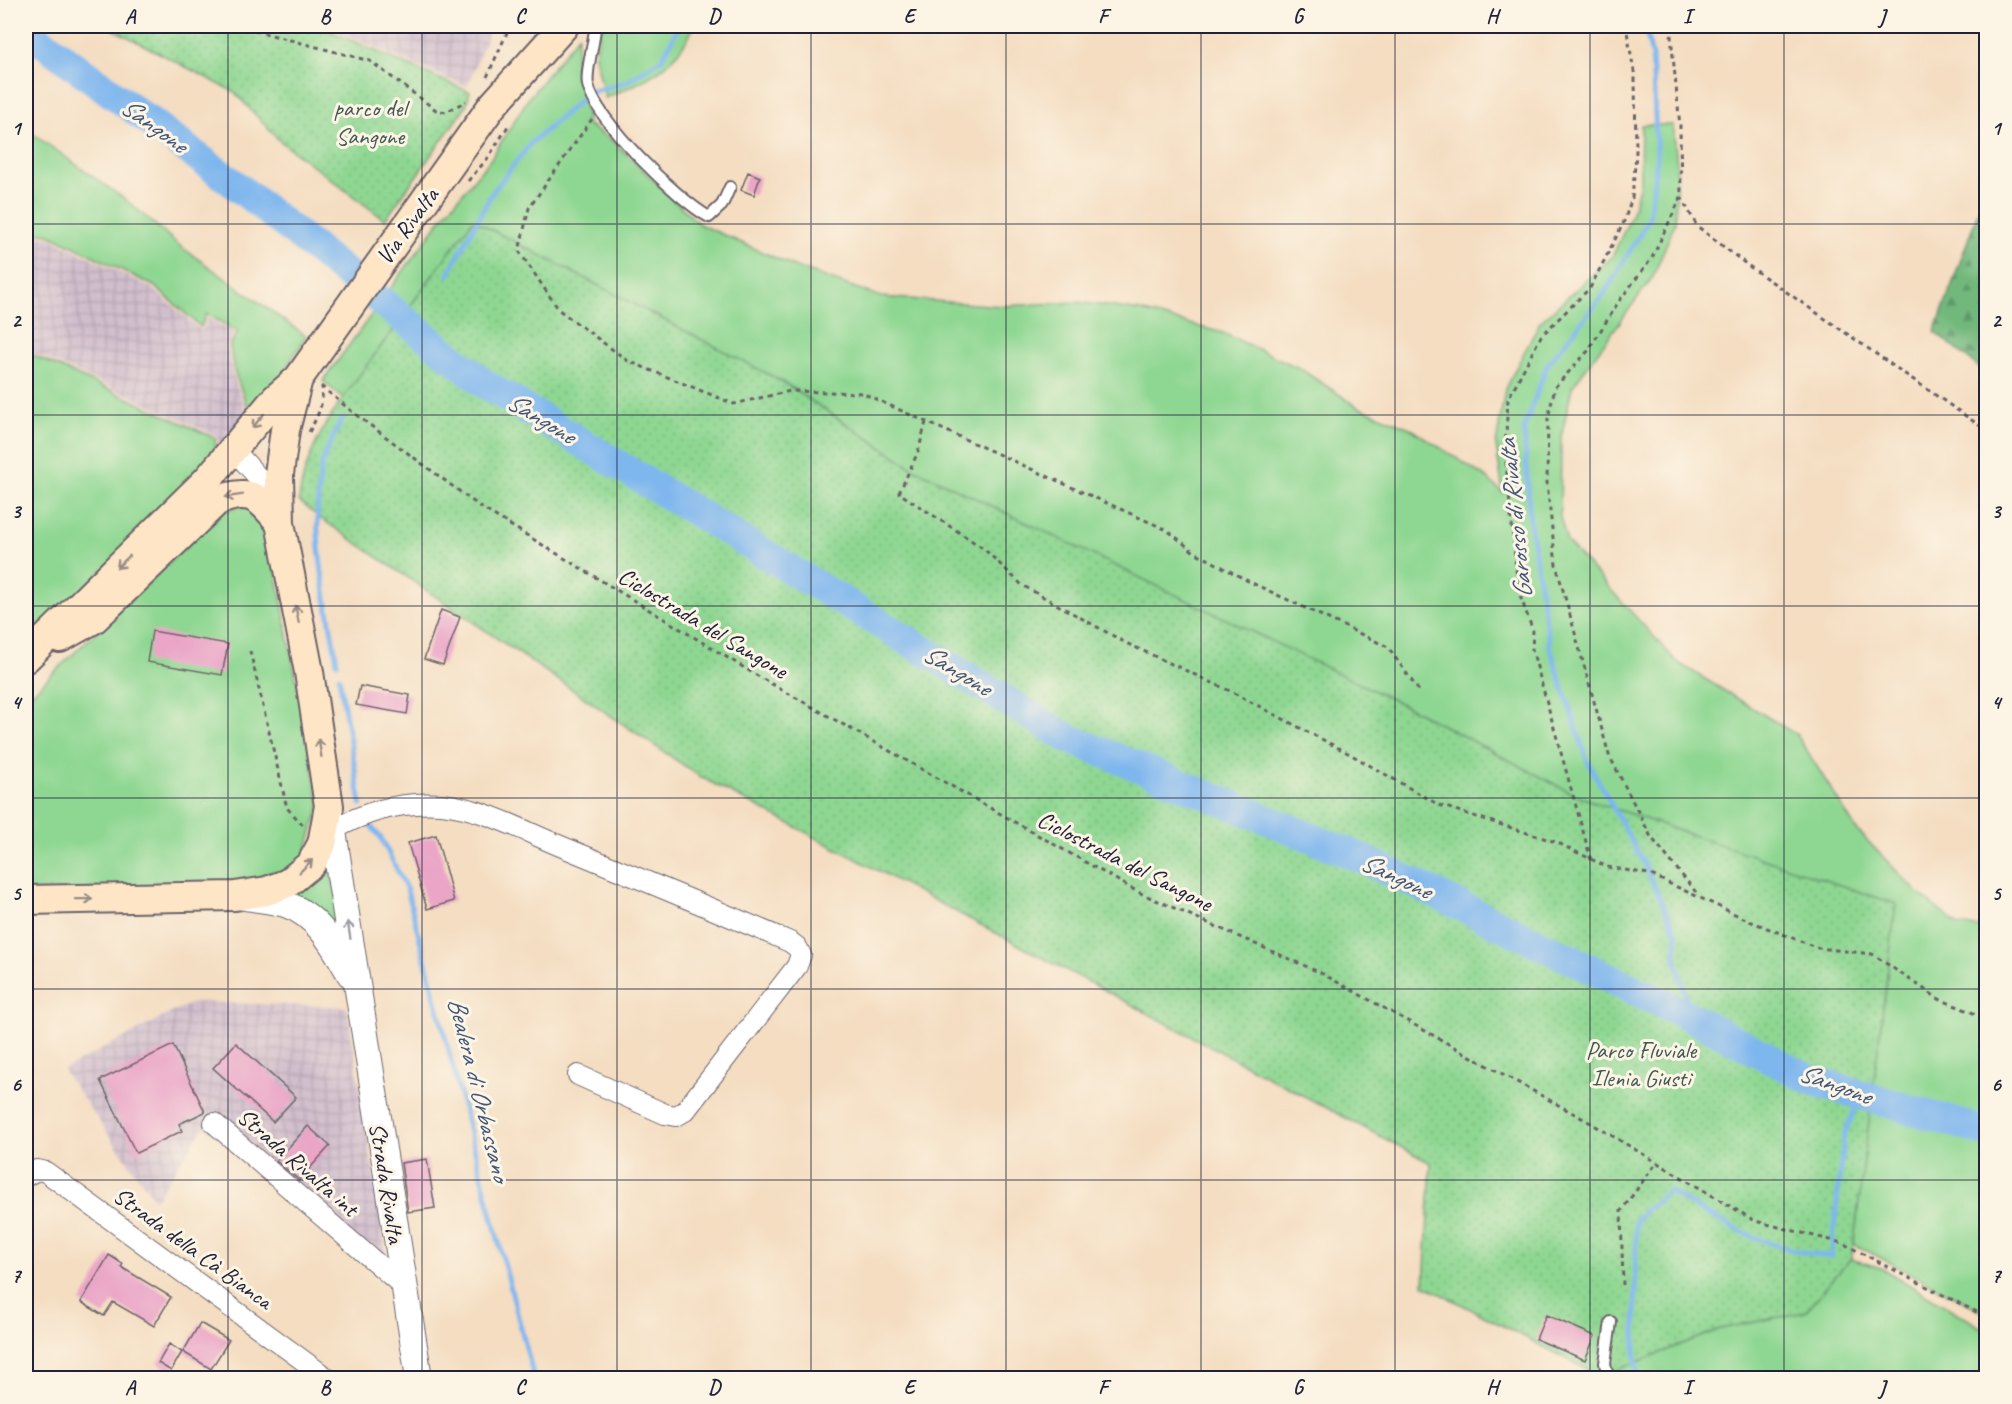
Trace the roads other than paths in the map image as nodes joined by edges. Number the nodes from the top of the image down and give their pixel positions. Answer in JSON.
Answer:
{"nodes":[{"id":1,"x":542,"y":26,"type":"edge"},
{"id":2,"x":564,"y":26,"type":"edge"},
{"id":3,"x":595,"y":26,"type":"edge"},
{"id":4,"x":518,"y":74,"type":"junction"},
{"id":5,"x":730,"y":187,"type":"dead end"},
{"id":6,"x":308,"y":375,"type":"junction"},
{"id":7,"x":234,"y":450,"type":"junction"},
{"id":8,"x":280,"y":523,"type":"junction"},
{"id":9,"x":26,"y":658,"type":"edge"},
{"id":10,"x":328,"y":827,"type":"junction"},
{"id":11,"x":235,"y":896,"type":"junction"},
{"id":12,"x":26,"y":900,"type":"edge"},
{"id":13,"x":358,"y":988,"type":"junction"},
{"id":14,"x":578,"y":1075,"type":"dead end"},
{"id":15,"x":214,"y":1123,"type":"dead end"},
{"id":16,"x":26,"y":1176,"type":"edge"},
{"id":17,"x":403,"y":1286,"type":"junction"},
{"id":18,"x":1611,"y":1322,"type":"dead end"},
{"id":19,"x":327,"y":1378,"type":"edge"},
{"id":20,"x":419,"y":1378,"type":"edge"},
{"id":21,"x":1608,"y":1378,"type":"edge"}],
"edges":[{"from":1,"to":4,"type":"main road","name":"Via Rivalta"},
{"from":2,"to":4,"type":"main road","name":"Via Rivalta"},
{"from":3,"to":5,"type":"lane"},
{"from":4,"to":6,"type":"main road","name":"Via Rivalta"},
{"from":6,"to":7,"type":"main road","one_way":true},
{"from":6,"to":8,"type":"main road"},
{"from":7,"to":8,"type":"street"},
{"from":7,"to":9,"type":"main road","one_way":true},
{"from":8,"to":9,"type":"main road","one_way":true},
{"from":10,"to":8,"type":"main road","one_way":true},
{"from":11,"to":10,"type":"main road","one_way":true},
{"from":13,"to":10,"type":"street","name":"Strada Rivalta","one_way":true},
{"from":10,"to":14,"type":"street"},
{"from":12,"to":11,"type":"main road","one_way":true},
{"from":11,"to":13,"type":"street","name":"Strada Rivalta"},
{"from":13,"to":17,"type":"street","name":"Strada Rivalta"},
{"from":15,"to":17,"type":"street","name":"Strada Rivalta int"},
{"from":16,"to":19,"type":"street","name":"Strada della Cà Bianca"},
{"from":17,"to":20,"type":"street","name":"Strada Rivalta"},
{"from":18,"to":21,"type":"lane"}]}
